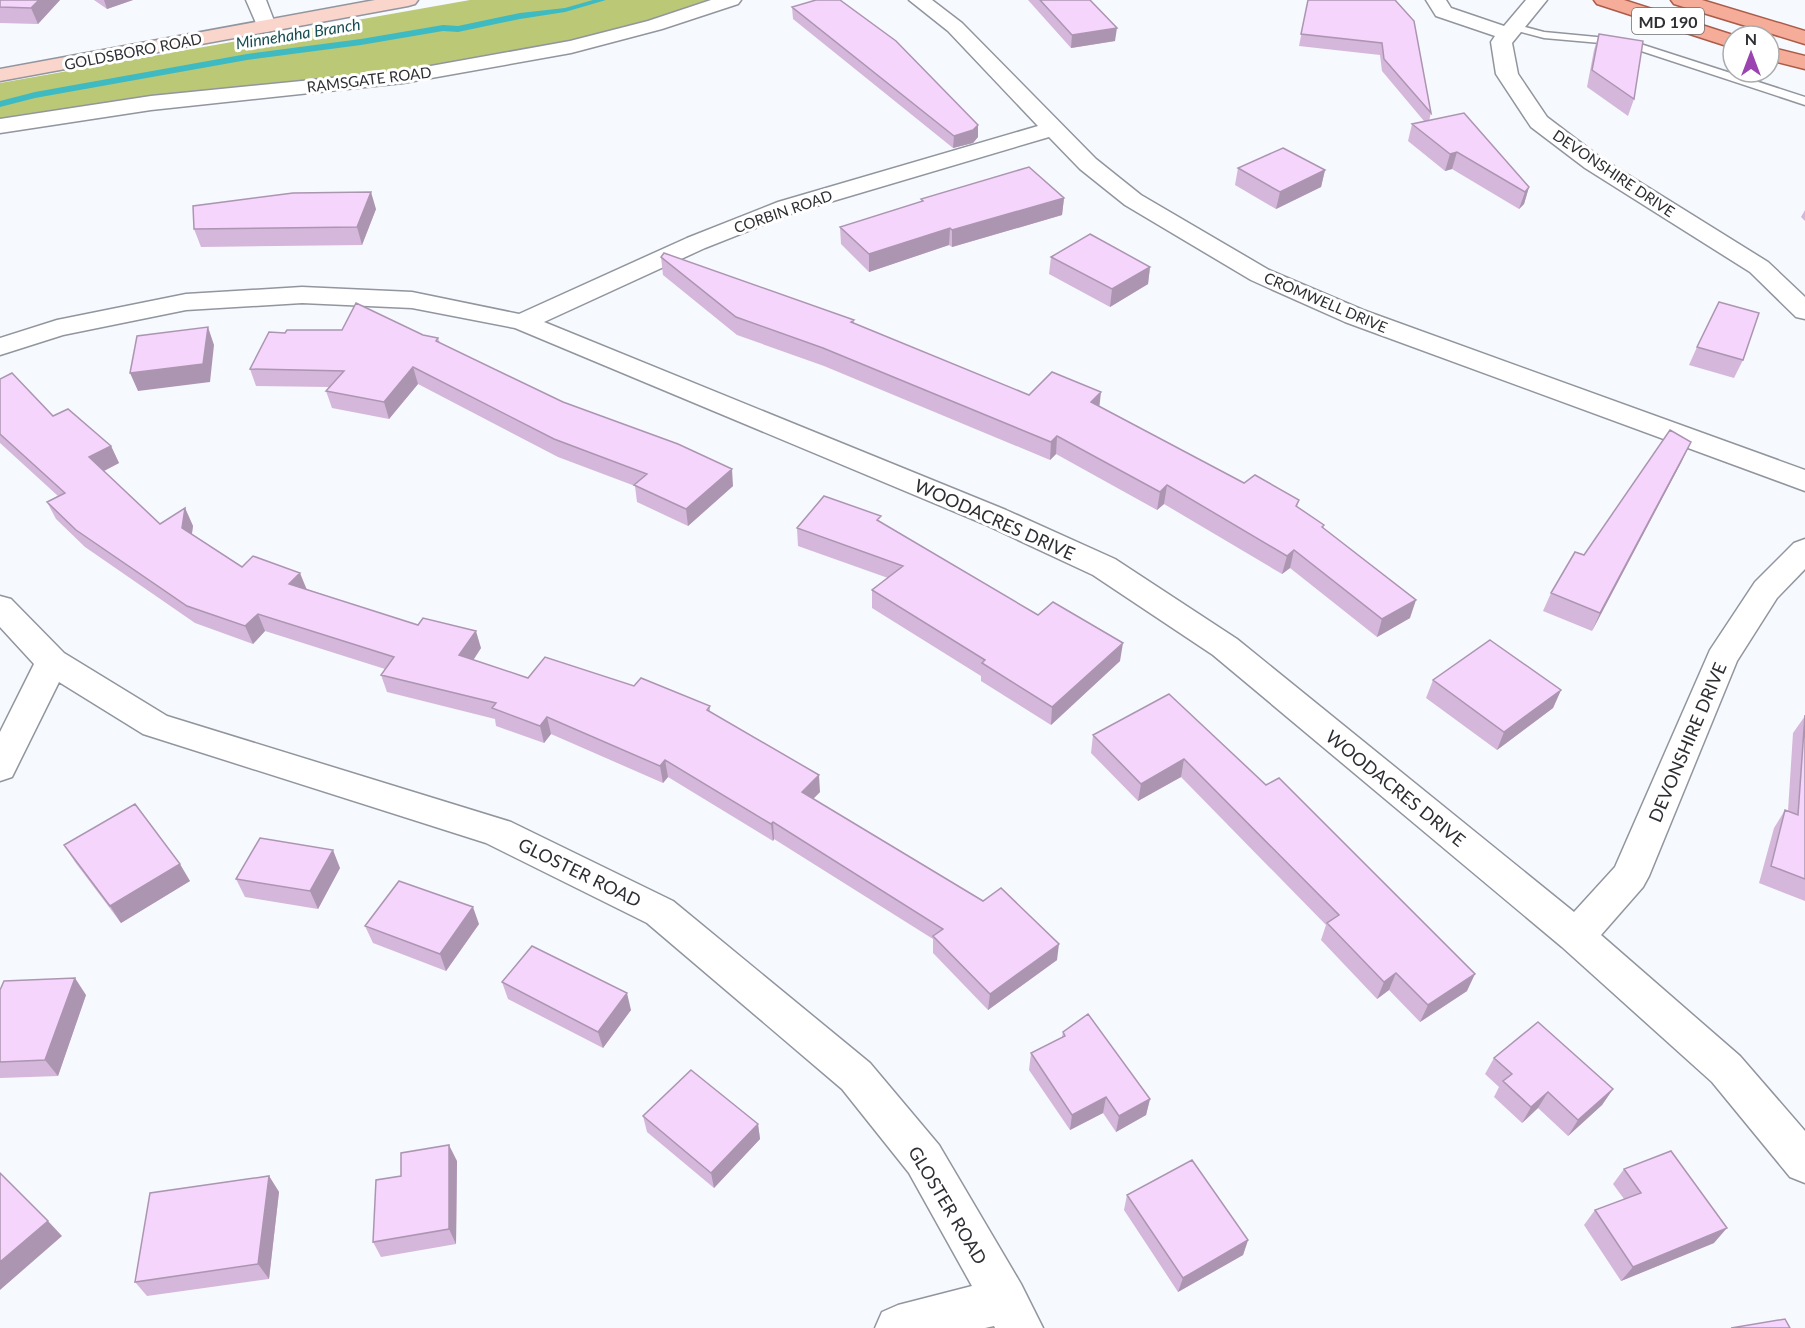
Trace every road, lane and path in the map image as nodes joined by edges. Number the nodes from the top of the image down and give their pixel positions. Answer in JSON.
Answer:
{"nodes":[{"id":1,"x":256,"y":0,"type":"edge"},
{"id":2,"x":408,"y":0,"type":"edge"},
{"id":3,"x":731,"y":0,"type":"edge"},
{"id":4,"x":919,"y":0,"type":"edge"},
{"id":5,"x":1436,"y":0,"type":"edge"},
{"id":6,"x":1537,"y":0,"type":"edge"},
{"id":7,"x":1604,"y":0,"type":"edge"},
{"id":8,"x":1681,"y":0,"type":"edge"},
{"id":9,"x":266,"y":26,"type":"junction"},
{"id":10,"x":1511,"y":31,"type":"junction"},
{"id":11,"x":1721,"y":38,"type":"edge"},
{"id":12,"x":1805,"y":38,"type":"edge"},
{"id":13,"x":1781,"y":56,"type":"edge"},
{"id":14,"x":1805,"y":63,"type":"edge"},
{"id":15,"x":0,"y":75,"type":"edge"},
{"id":16,"x":1805,"y":101,"type":"edge"},
{"id":17,"x":0,"y":126,"type":"edge"},
{"id":18,"x":1055,"y":128,"type":"junction"},
{"id":19,"x":1805,"y":311,"type":"edge"},
{"id":20,"x":522,"y":322,"type":"junction"},
{"id":21,"x":0,"y":347,"type":"edge"},
{"id":22,"x":1805,"y":481,"type":"edge"},
{"id":23,"x":1805,"y":550,"type":"edge"},
{"id":24,"x":0,"y":607,"type":"edge"},
{"id":25,"x":52,"y":662,"type":"junction"},
{"id":26,"x":0,"y":767,"type":"edge"},
{"id":27,"x":1576,"y":936,"type":"junction"},
{"id":28,"x":1805,"y":1163,"type":"edge"},
{"id":29,"x":1013,"y":1314,"type":"edge"},
{"id":30,"x":898,"y":1328,"type":"edge"}],
"edges":[{"from":1,"to":9,"type":"street"},
{"from":2,"to":9,"type":"main road","name":"GOLDSBORO ROAD"},
{"from":3,"to":17,"type":"street","name":"RAMSGATE ROAD"},
{"from":4,"to":18,"type":"street","name":"CROMWELL DRIVE"},
{"from":5,"to":10,"type":"street"},
{"from":6,"to":10,"type":"street"},
{"from":7,"to":11,"type":"main road","number":"MD 190"},
{"from":8,"to":12,"type":"main road","number":"MD 190"},
{"from":9,"to":15,"type":"main road","name":"GOLDSBORO ROAD"},
{"from":10,"to":16,"type":"lane"},
{"from":10,"to":19,"type":"street","name":"DEVONSHIRE DRIVE"},
{"from":13,"to":14,"type":"main road"},
{"from":18,"to":20,"type":"street","name":"CORBIN ROAD"},
{"from":18,"to":22,"type":"street","name":"CROMWELL DRIVE"},
{"from":20,"to":21,"type":"street","name":"WOODACRES DRIVE"},
{"from":20,"to":27,"type":"street","name":"WOODACRES DRIVE"},
{"from":23,"to":27,"type":"street","name":"DEVONSHIRE DRIVE"},
{"from":24,"to":25,"type":"street","name":"GLOSTER ROAD"},
{"from":25,"to":26,"type":"street"},
{"from":25,"to":29,"type":"street","name":"GLOSTER ROAD"},
{"from":27,"to":28,"type":"street","name":"WOODACRES DRIVE"},
{"from":29,"to":30,"type":"street"}]}
